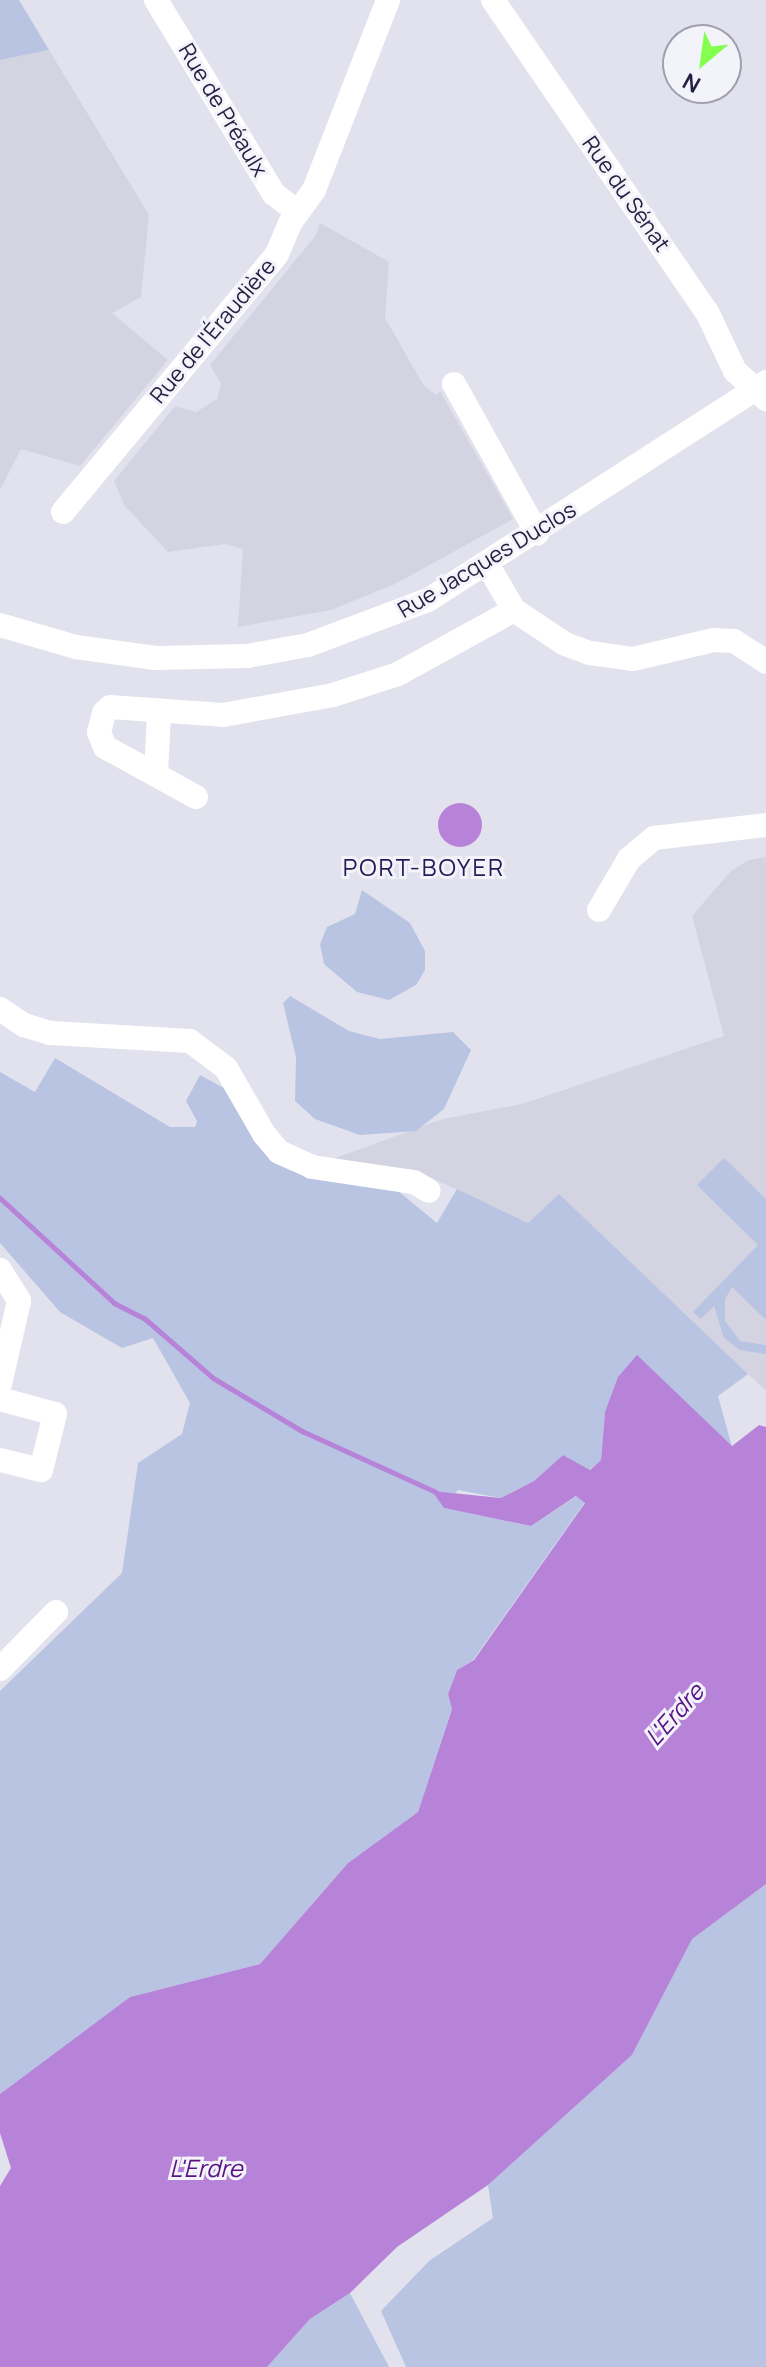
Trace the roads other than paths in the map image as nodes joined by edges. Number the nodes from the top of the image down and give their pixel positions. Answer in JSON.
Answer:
{"nodes":[{"id":1,"x":156,"y":0,"type":"edge"},
{"id":2,"x":388,"y":0,"type":"edge"},
{"id":3,"x":493,"y":0,"type":"edge"},
{"id":4,"x":298,"y":212,"type":"junction"},
{"id":5,"x":454,"y":384,"type":"dead end"},
{"id":6,"x":763,"y":389,"type":"edge"},
{"id":7,"x":63,"y":512,"type":"dead end"},
{"id":8,"x":537,"y":533,"type":"junction"},
{"id":9,"x":487,"y":564,"type":"junction"},
{"id":10,"x":514,"y":610,"type":"junction"},
{"id":11,"x":0,"y":625,"type":"edge"},
{"id":12,"x":766,"y":662,"type":"edge"},
{"id":13,"x":159,"y":714,"type":"junction"},
{"id":14,"x":156,"y":774,"type":"junction"},
{"id":15,"x":196,"y":797,"type":"dead end"},
{"id":16,"x":766,"y":825,"type":"edge"},
{"id":17,"x":599,"y":910,"type":"dead end"},
{"id":18,"x":0,"y":1009,"type":"edge"},
{"id":19,"x":429,"y":1191,"type":"dead end"},
{"id":20,"x":0,"y":1270,"type":"edge"},
{"id":21,"x":0,"y":1384,"type":"edge"},
{"id":22,"x":0,"y":1399,"type":"edge"},
{"id":23,"x":0,"y":1460,"type":"edge"},
{"id":24,"x":56,"y":1612,"type":"dead end"},
{"id":25,"x":0,"y":1669,"type":"edge"}],
"edges":[{"from":1,"to":4,"type":"street","name":"Rue de Préaulx"},
{"from":2,"to":4,"type":"street","name":"Rue de l'Éraudière"},
{"from":3,"to":6,"type":"street","name":"Rue du Sénat"},
{"from":4,"to":7,"type":"street","name":"Rue de l'Éraudière"},
{"from":5,"to":8,"type":"street"},
{"from":6,"to":8,"type":"street","name":"Rue Jacques Duclos"},
{"from":8,"to":9,"type":"street","name":"Rue Jacques Duclos"},
{"from":9,"to":10,"type":"street"},
{"from":9,"to":11,"type":"street","name":"Rue Jacques Duclos"},
{"from":10,"to":12,"type":"street"},
{"from":10,"to":13,"type":"street"},
{"from":13,"to":14,"type":"street"},
{"from":13,"to":14,"type":"street"},
{"from":14,"to":15,"type":"street"},
{"from":16,"to":17,"type":"street"},
{"from":18,"to":19,"type":"street"},
{"from":20,"to":21,"type":"street"},
{"from":22,"to":23,"type":"street"},
{"from":24,"to":25,"type":"street"}]}
